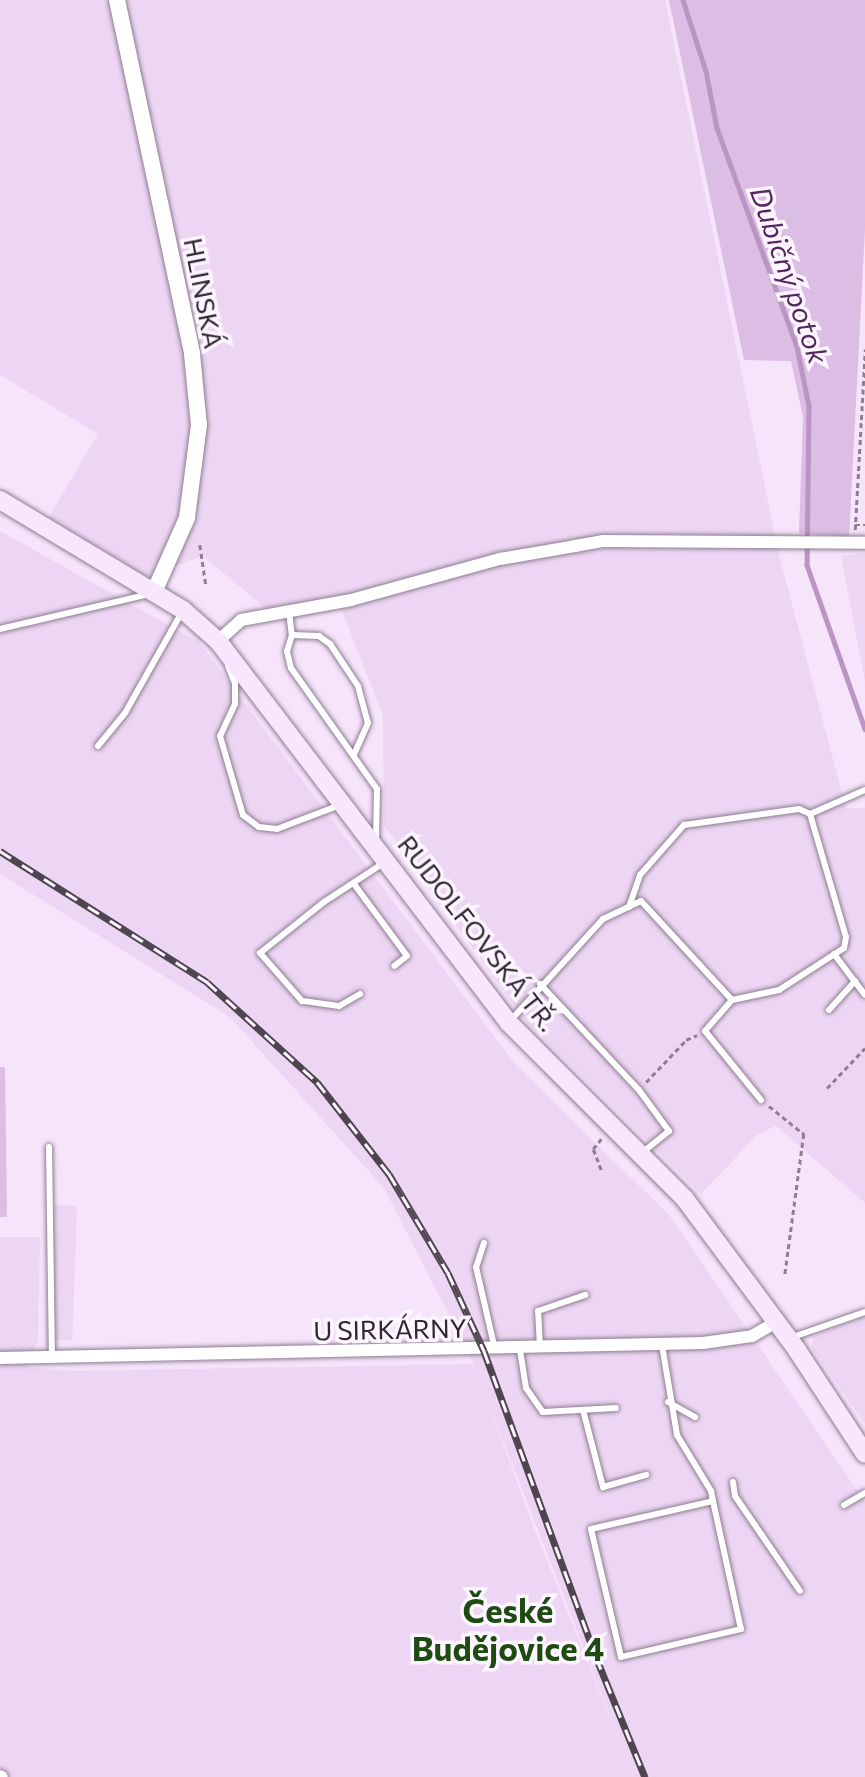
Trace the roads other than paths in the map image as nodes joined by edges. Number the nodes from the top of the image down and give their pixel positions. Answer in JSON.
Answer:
{"nodes":[{"id":1,"x":117,"y":0,"type":"edge"},
{"id":2,"x":2,"y":505,"type":"edge"},
{"id":3,"x":859,"y":544,"type":"edge"},
{"id":4,"x":154,"y":592,"type":"junction"},
{"id":5,"x":289,"y":609,"type":"junction"},
{"id":6,"x":183,"y":610,"type":"junction"},
{"id":7,"x":0,"y":629,"type":"edge"},
{"id":8,"x":292,"y":635,"type":"junction"},
{"id":9,"x":218,"y":642,"type":"junction"},
{"id":10,"x":98,"y":746,"type":"dead end"},
{"id":11,"x":354,"y":755,"type":"junction"},
{"id":12,"x":865,"y":790,"type":"edge"},
{"id":13,"x":344,"y":804,"type":"junction"},
{"id":14,"x":810,"y":814,"type":"junction"},
{"id":15,"x":382,"y":854,"type":"junction"},
{"id":16,"x":354,"y":884,"type":"junction"},
{"id":17,"x":629,"y":907,"type":"junction"},
{"id":18,"x":834,"y":954,"type":"junction"},
{"id":19,"x":394,"y":966,"type":"dead end"},
{"id":20,"x":855,"y":981,"type":"junction"},
{"id":21,"x":540,"y":984,"type":"junction"},
{"id":22,"x":360,"y":994,"type":"dead end"},
{"id":23,"x":865,"y":995,"type":"edge"},
{"id":24,"x":732,"y":1000,"type":"junction"},
{"id":25,"x":829,"y":1010,"type":"dead end"},
{"id":26,"x":509,"y":1023,"type":"junction"},
{"id":27,"x":761,"y":1100,"type":"road end"},
{"id":28,"x":49,"y":1147,"type":"dead end"},
{"id":29,"x":641,"y":1154,"type":"junction"},
{"id":30,"x":484,"y":1242,"type":"dead end"},
{"id":31,"x":585,"y":1296,"type":"dead end"},
{"id":32,"x":865,"y":1311,"type":"edge"},
{"id":33,"x":776,"y":1322,"type":"junction"},
{"id":34,"x":789,"y":1338,"type":"junction"},
{"id":35,"x":662,"y":1345,"type":"junction"},
{"id":36,"x":540,"y":1349,"type":"junction"},
{"id":37,"x":495,"y":1350,"type":"junction"},
{"id":38,"x":520,"y":1350,"type":"junction"},
{"id":39,"x":52,"y":1357,"type":"junction"},
{"id":40,"x":0,"y":1358,"type":"edge"},
{"id":41,"x":668,"y":1402,"type":"junction"},
{"id":42,"x":616,"y":1408,"type":"dead end"},
{"id":43,"x":583,"y":1409,"type":"junction"},
{"id":44,"x":695,"y":1417,"type":"dead end"},
{"id":45,"x":865,"y":1454,"type":"edge"},
{"id":46,"x":646,"y":1475,"type":"dead end"},
{"id":47,"x":733,"y":1482,"type":"dead end"},
{"id":48,"x":865,"y":1493,"type":"edge"},
{"id":49,"x":713,"y":1501,"type":"junction"},
{"id":50,"x":844,"y":1505,"type":"dead end"},
{"id":51,"x":800,"y":1591,"type":"dead end"}],
"edges":[{"from":1,"to":4,"type":"street","name":"HLINSKÁ"},
{"from":2,"to":4,"type":"main road","name":"RUDOLFOVSKÁ TŘ."},
{"from":3,"to":5,"type":"street"},
{"from":4,"to":6,"type":"main road","name":"RUDOLFOVSKÁ TŘ."},
{"from":4,"to":7,"type":"lane"},
{"from":5,"to":8,"type":"lane"},
{"from":5,"to":9,"type":"street"},
{"from":6,"to":9,"type":"main road","name":"RUDOLFOVSKÁ TŘ."},
{"from":6,"to":10,"type":"lane"},
{"from":8,"to":11,"type":"lane"},
{"from":8,"to":11,"type":"lane"},
{"from":9,"to":13,"type":"main road","name":"RUDOLFOVSKÁ TŘ."},
{"from":9,"to":13,"type":"lane"},
{"from":11,"to":15,"type":"lane"},
{"from":12,"to":14,"type":"lane"},
{"from":13,"to":15,"type":"main road","name":"RUDOLFOVSKÁ TŘ."},
{"from":14,"to":17,"type":"lane"},
{"from":14,"to":18,"type":"lane"},
{"from":15,"to":16,"type":"lane"},
{"from":15,"to":26,"type":"main road","name":"RUDOLFOVSKÁ TŘ."},
{"from":16,"to":19,"type":"lane"},
{"from":16,"to":22,"type":"lane"},
{"from":17,"to":21,"type":"lane"},
{"from":17,"to":24,"type":"lane"},
{"from":18,"to":20,"type":"lane"},
{"from":18,"to":24,"type":"lane"},
{"from":20,"to":23,"type":"lane"},
{"from":20,"to":25,"type":"lane"},
{"from":21,"to":26,"type":"lane"},
{"from":21,"to":29,"type":"lane"},
{"from":24,"to":27,"type":"lane"},
{"from":26,"to":29,"type":"main road","name":"RUDOLFOVSKÁ TŘ."},
{"from":28,"to":39,"type":"lane"},
{"from":29,"to":33,"type":"main road","name":"RUDOLFOVSKÁ TŘ."},
{"from":30,"to":37,"type":"lane"},
{"from":31,"to":36,"type":"lane"},
{"from":32,"to":34,"type":"lane"},
{"from":33,"to":34,"type":"main road","name":"RUDOLFOVSKÁ TŘ."},
{"from":33,"to":35,"type":"street","name":"U SIRKÁRNY"},
{"from":34,"to":45,"type":"main road","name":"RUDOLFOVSKÁ TŘ."},
{"from":35,"to":36,"type":"street","name":"U SIRKÁRNY"},
{"from":35,"to":41,"type":"lane"},
{"from":36,"to":38,"type":"street","name":"U SIRKÁRNY"},
{"from":37,"to":38,"type":"street","name":"U SIRKÁRNY"},
{"from":37,"to":39,"type":"street","name":"U SIRKÁRNY"},
{"from":38,"to":43,"type":"lane"},
{"from":39,"to":40,"type":"street","name":"U SIRKÁRNY"},
{"from":41,"to":44,"type":"lane"},
{"from":41,"to":49,"type":"lane"},
{"from":42,"to":43,"type":"lane"},
{"from":43,"to":46,"type":"lane"},
{"from":47,"to":51,"type":"lane"},
{"from":48,"to":50,"type":"lane"},
{"from":49,"to":49,"type":"lane"}]}
